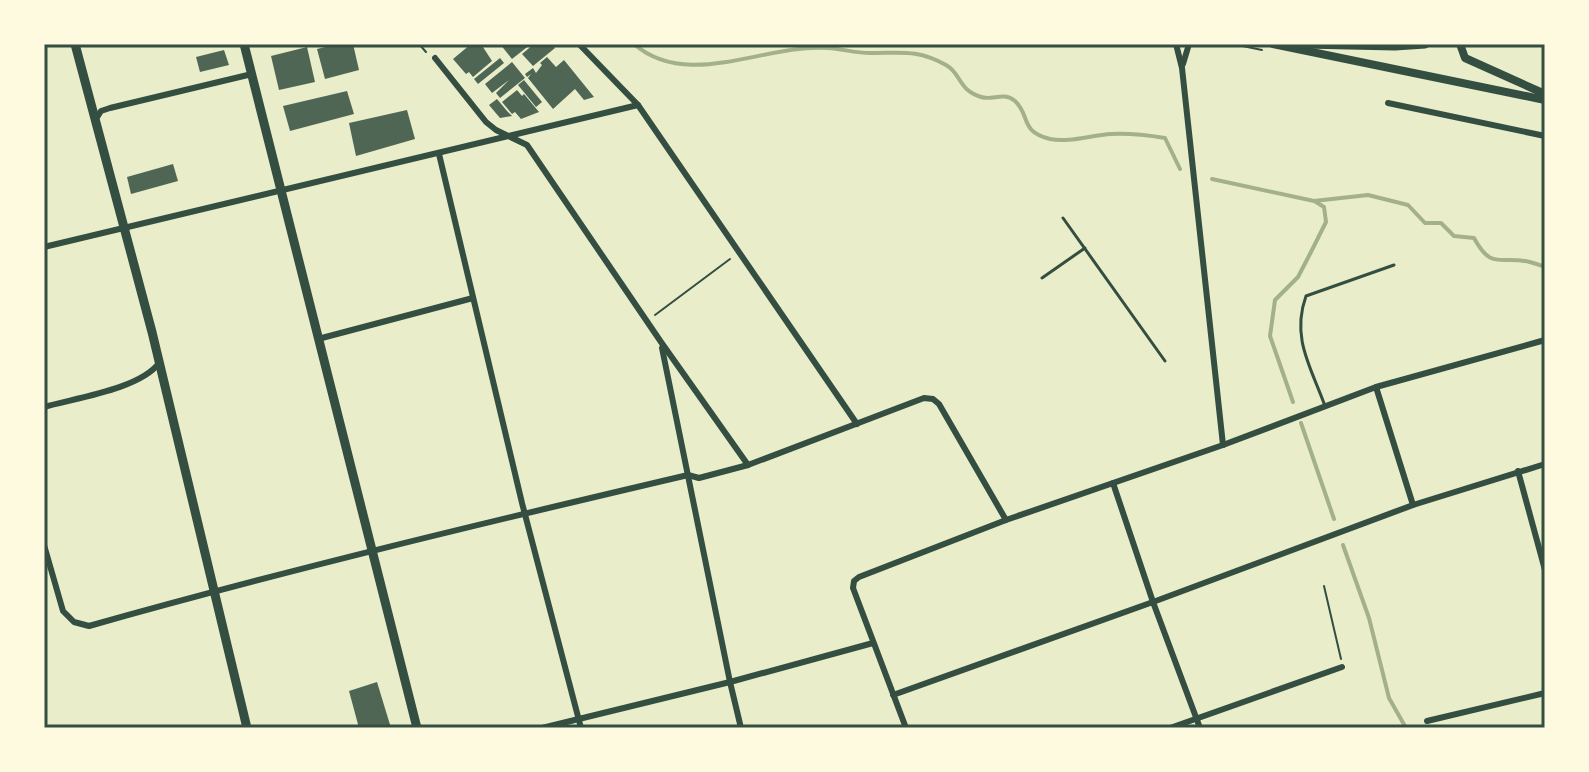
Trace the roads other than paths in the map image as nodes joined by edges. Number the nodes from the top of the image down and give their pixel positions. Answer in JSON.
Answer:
{"nodes":[{"id":1,"x":75,"y":44,"type":"edge"},
{"id":2,"x":244,"y":44,"type":"edge"},
{"id":3,"x":579,"y":44,"type":"edge"},
{"id":4,"x":1176,"y":44,"type":"edge"},
{"id":5,"x":1189,"y":44,"type":"edge"},
{"id":6,"x":1273,"y":44,"type":"edge"},
{"id":7,"x":1304,"y":44,"type":"edge"},
{"id":8,"x":1425,"y":44,"type":"edge"},
{"id":9,"x":1460,"y":44,"type":"edge"},
{"id":10,"x":435,"y":58,"type":"road end"},
{"id":11,"x":1182,"y":68,"type":"junction"},
{"id":12,"x":252,"y":74,"type":"junction"},
{"id":13,"x":1545,"y":97,"type":"edge"},
{"id":14,"x":1388,"y":103,"type":"dead end"},
{"id":15,"x":638,"y":105,"type":"junction"},
{"id":16,"x":95,"y":122,"type":"junction"},
{"id":17,"x":509,"y":136,"type":"junction"},
{"id":18,"x":1545,"y":136,"type":"edge"},
{"id":19,"x":439,"y":154,"type":"junction"},
{"id":20,"x":280,"y":190,"type":"junction"},
{"id":21,"x":1063,"y":218,"type":"dead end"},
{"id":22,"x":123,"y":227,"type":"junction"},
{"id":23,"x":44,"y":247,"type":"edge"},
{"id":24,"x":1085,"y":248,"type":"junction"},
{"id":25,"x":1394,"y":265,"type":"dead end"},
{"id":26,"x":1042,"y":278,"type":"dead end"},
{"id":27,"x":473,"y":298,"type":"junction"},
{"id":28,"x":318,"y":339,"type":"junction"},
{"id":29,"x":1545,"y":340,"type":"edge"},
{"id":30,"x":661,"y":342,"type":"junction"},
{"id":31,"x":1165,"y":361,"type":"dead end"},
{"id":32,"x":159,"y":363,"type":"junction"},
{"id":33,"x":1376,"y":387,"type":"junction"},
{"id":34,"x":1325,"y":406,"type":"junction"},
{"id":35,"x":44,"y":407,"type":"edge"},
{"id":36,"x":857,"y":424,"type":"junction"},
{"id":37,"x":1223,"y":445,"type":"junction"},
{"id":38,"x":1545,"y":464,"type":"edge"},
{"id":39,"x":748,"y":465,"type":"junction"},
{"id":40,"x":1518,"y":471,"type":"junction"},
{"id":41,"x":688,"y":475,"type":"junction"},
{"id":42,"x":1113,"y":483,"type":"junction"},
{"id":43,"x":1413,"y":505,"type":"junction"},
{"id":44,"x":525,"y":512,"type":"junction"},
{"id":45,"x":1006,"y":520,"type":"junction"},
{"id":46,"x":44,"y":545,"type":"edge"},
{"id":47,"x":373,"y":553,"type":"junction"},
{"id":48,"x":1545,"y":570,"type":"edge"},
{"id":49,"x":213,"y":591,"type":"junction"},
{"id":50,"x":1153,"y":602,"type":"junction"},
{"id":51,"x":873,"y":643,"type":"junction"},
{"id":52,"x":1342,"y":667,"type":"road end"},
{"id":53,"x":730,"y":682,"type":"junction"},
{"id":54,"x":1545,"y":693,"type":"edge"},
{"id":55,"x":893,"y":695,"type":"junction"},
{"id":56,"x":1196,"y":718,"type":"junction"},
{"id":57,"x":579,"y":719,"type":"junction"},
{"id":58,"x":1427,"y":721,"type":"dead end"},
{"id":59,"x":247,"y":728,"type":"edge"},
{"id":60,"x":417,"y":728,"type":"edge"},
{"id":61,"x":542,"y":728,"type":"edge"},
{"id":62,"x":581,"y":728,"type":"edge"},
{"id":63,"x":741,"y":728,"type":"edge"},
{"id":64,"x":906,"y":728,"type":"edge"},
{"id":65,"x":1170,"y":728,"type":"edge"},
{"id":66,"x":1200,"y":728,"type":"edge"}],
"edges":[{"from":1,"to":16,"type":"main road"},
{"from":2,"to":12,"type":"main road"},
{"from":3,"to":15,"type":"street"},
{"from":4,"to":11,"type":"street"},
{"from":5,"to":11,"type":"street"},
{"from":6,"to":13,"type":"street"},
{"from":7,"to":8,"type":"main road"},
{"from":9,"to":13,"type":"street"},
{"from":10,"to":17,"type":"street"},
{"from":11,"to":37,"type":"street"},
{"from":12,"to":16,"type":"street"},
{"from":12,"to":20,"type":"main road"},
{"from":14,"to":18,"type":"street"},
{"from":15,"to":17,"type":"street"},
{"from":15,"to":36,"type":"street"},
{"from":16,"to":22,"type":"main road"},
{"from":17,"to":19,"type":"street"},
{"from":17,"to":30,"type":"street"},
{"from":19,"to":20,"type":"street"},
{"from":19,"to":27,"type":"street"},
{"from":20,"to":22,"type":"street"},
{"from":20,"to":28,"type":"main road"},
{"from":21,"to":24,"type":"lane"},
{"from":22,"to":23,"type":"street"},
{"from":22,"to":32,"type":"main road"},
{"from":24,"to":26,"type":"lane"},
{"from":24,"to":31,"type":"lane"},
{"from":25,"to":34,"type":"lane"},
{"from":27,"to":28,"type":"street"},
{"from":27,"to":44,"type":"street"},
{"from":28,"to":47,"type":"main road"},
{"from":29,"to":33,"type":"street"},
{"from":30,"to":39,"type":"street"},
{"from":30,"to":41,"type":"street"},
{"from":32,"to":35,"type":"street"},
{"from":32,"to":49,"type":"main road"},
{"from":33,"to":34,"type":"street"},
{"from":33,"to":43,"type":"street"},
{"from":34,"to":37,"type":"street"},
{"from":36,"to":39,"type":"street"},
{"from":36,"to":45,"type":"street"},
{"from":37,"to":42,"type":"street"},
{"from":38,"to":40,"type":"street"},
{"from":39,"to":41,"type":"street"},
{"from":40,"to":43,"type":"street"},
{"from":40,"to":48,"type":"street"},
{"from":41,"to":44,"type":"street"},
{"from":41,"to":53,"type":"street"},
{"from":42,"to":45,"type":"street"},
{"from":42,"to":50,"type":"street"},
{"from":43,"to":50,"type":"street"},
{"from":44,"to":47,"type":"street"},
{"from":44,"to":57,"type":"street"},
{"from":45,"to":51,"type":"street"},
{"from":46,"to":49,"type":"street"},
{"from":47,"to":49,"type":"street"},
{"from":47,"to":60,"type":"main road"},
{"from":49,"to":59,"type":"main road"},
{"from":50,"to":55,"type":"street"},
{"from":50,"to":56,"type":"street"},
{"from":51,"to":53,"type":"street"},
{"from":51,"to":55,"type":"street"},
{"from":52,"to":56,"type":"street"},
{"from":53,"to":57,"type":"street"},
{"from":53,"to":63,"type":"street"},
{"from":54,"to":58,"type":"street"},
{"from":55,"to":64,"type":"street"},
{"from":56,"to":65,"type":"street"},
{"from":56,"to":66,"type":"street"},
{"from":57,"to":61,"type":"street"},
{"from":57,"to":62,"type":"street"}]}
